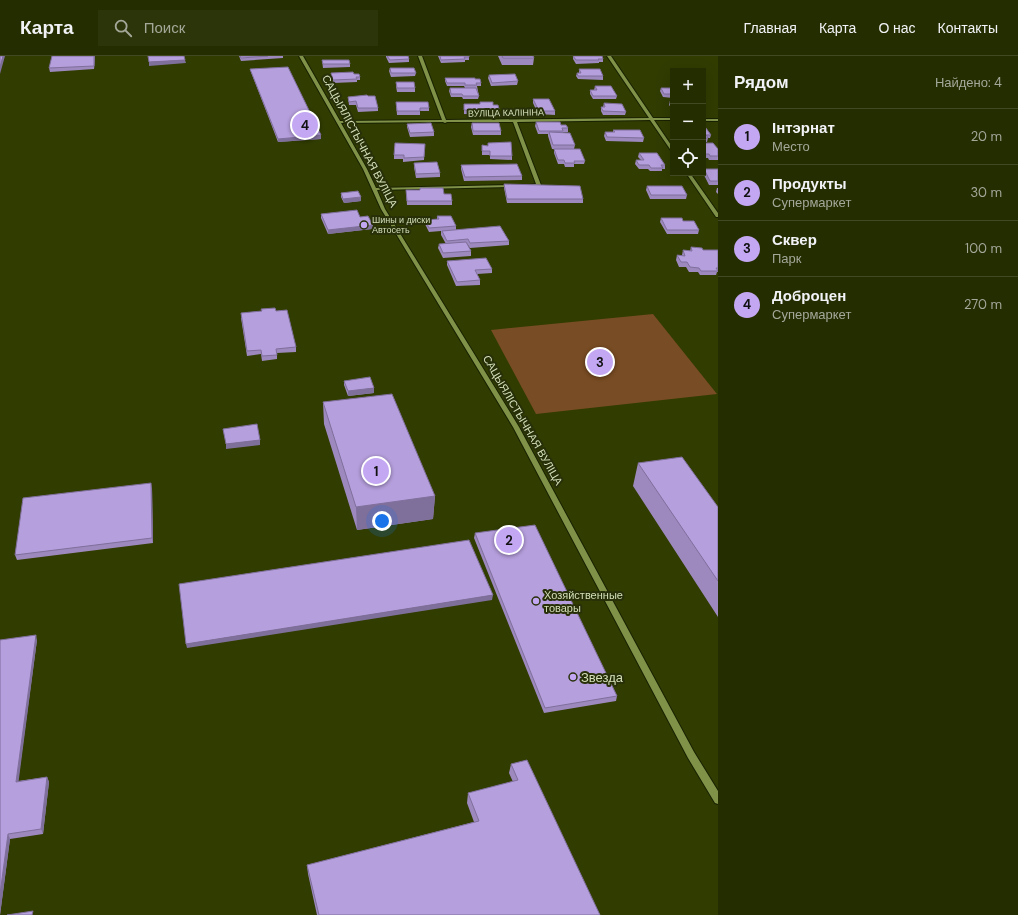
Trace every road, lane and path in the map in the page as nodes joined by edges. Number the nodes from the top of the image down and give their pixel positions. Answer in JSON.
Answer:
{"nodes":[{"id":1,"x":301,"y":56,"type":"edge"},
{"id":2,"x":420,"y":56,"type":"edge"},
{"id":3,"x":609,"y":56,"type":"edge"},
{"id":4,"x":650,"y":119,"type":"junction"},
{"id":5,"x":670,"y":119,"type":"edge"},
{"id":6,"x":515,"y":120,"type":"junction"},
{"id":7,"x":706,"y":120,"type":"edge"},
{"id":8,"x":718,"y":120,"type":"edge"},
{"id":9,"x":338,"y":122,"type":"junction"},
{"id":10,"x":445,"y":122,"type":"junction"},
{"id":11,"x":670,"y":147,"type":"edge"},
{"id":12,"x":690,"y":176,"type":"edge"},
{"id":13,"x":516,"y":186,"type":"edge"},
{"id":14,"x":524,"y":186,"type":"edge"},
{"id":15,"x":374,"y":189,"type":"junction"},
{"id":16,"x":718,"y":216,"type":"edge"},
{"id":17,"x":718,"y":800,"type":"edge"}],
"edges":[{"from":1,"to":9,"type":"street","name":"САЦЫЯЛІСТЫЧНАЯ ВУЛІЦА"},
{"from":2,"to":10,"type":"street"},
{"from":3,"to":4,"type":"street"},
{"from":4,"to":5,"type":"street","name":"ВУЛІЦА КАЛІНІНА"},
{"from":4,"to":6,"type":"street","name":"ВУЛІЦА КАЛІНІНА"},
{"from":4,"to":11,"type":"street"},
{"from":6,"to":10,"type":"street","name":"ВУЛІЦА КАЛІНІНА"},
{"from":6,"to":14,"type":"street"},
{"from":7,"to":8,"type":"street"},
{"from":9,"to":10,"type":"street","name":"ВУЛІЦА КАЛІНІНА"},
{"from":9,"to":15,"type":"street","name":"САЦЫЯЛІСТЫЧНАЯ ВУЛІЦА"},
{"from":12,"to":16,"type":"street"},
{"from":13,"to":15,"type":"street"},
{"from":15,"to":17,"type":"street","name":"САЦЫЯЛІСТЫЧНАЯ ВУЛІЦА"}]}
